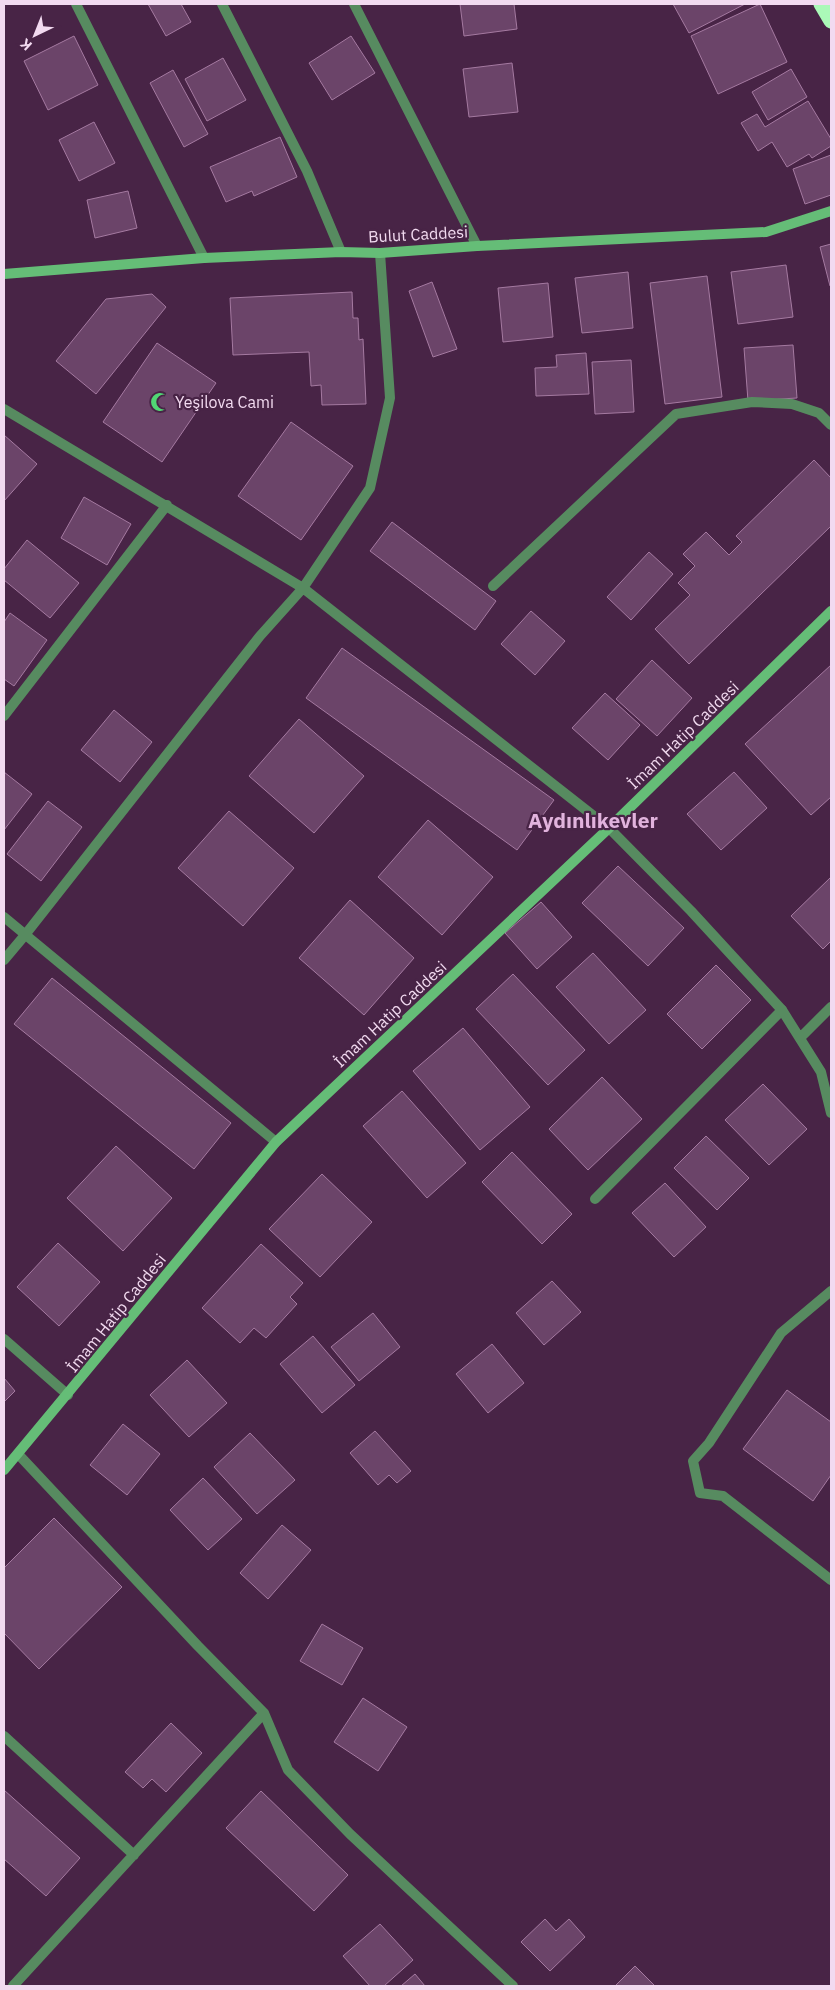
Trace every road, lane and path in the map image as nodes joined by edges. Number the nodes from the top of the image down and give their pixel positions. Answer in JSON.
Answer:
{"nodes":[{"id":1,"x":76,"y":4,"type":"edge"},
{"id":2,"x":222,"y":4,"type":"edge"},
{"id":3,"x":354,"y":4,"type":"edge"},
{"id":4,"x":821,"y":4,"type":"edge"},
{"id":5,"x":831,"y":21,"type":"edge"},
{"id":6,"x":831,"y":211,"type":"edge"},
{"id":7,"x":477,"y":246,"type":"junction"},
{"id":8,"x":340,"y":252,"type":"junction"},
{"id":9,"x":380,"y":253,"type":"junction"},
{"id":10,"x":204,"y":258,"type":"junction"},
{"id":11,"x":4,"y":274,"type":"edge"},
{"id":12,"x":4,"y":409,"type":"edge"},
{"id":13,"x":831,"y":425,"type":"edge"},
{"id":14,"x":167,"y":505,"type":"junction"},
{"id":15,"x":493,"y":586,"type":"dead end"},
{"id":16,"x":303,"y":588,"type":"junction"},
{"id":17,"x":831,"y":611,"type":"edge"},
{"id":18,"x":4,"y":716,"type":"edge"},
{"id":19,"x":610,"y":828,"type":"junction"},
{"id":20,"x":4,"y":917,"type":"edge"},
{"id":21,"x":25,"y":935,"type":"junction"},
{"id":22,"x":4,"y":960,"type":"edge"},
{"id":23,"x":831,"y":1007,"type":"edge"},
{"id":24,"x":782,"y":1010,"type":"junction"},
{"id":25,"x":800,"y":1038,"type":"junction"},
{"id":26,"x":831,"y":1113,"type":"edge"},
{"id":27,"x":276,"y":1142,"type":"junction"},
{"id":28,"x":595,"y":1199,"type":"dead end"},
{"id":29,"x":831,"y":1291,"type":"edge"},
{"id":30,"x":4,"y":1339,"type":"edge"},
{"id":31,"x":68,"y":1394,"type":"junction"},
{"id":32,"x":18,"y":1454,"type":"junction"},
{"id":33,"x":4,"y":1470,"type":"edge"},
{"id":34,"x":831,"y":1580,"type":"edge"},
{"id":35,"x":264,"y":1713,"type":"junction"},
{"id":36,"x":4,"y":1736,"type":"edge"},
{"id":37,"x":134,"y":1855,"type":"junction"},
{"id":38,"x":13,"y":1986,"type":"edge"},
{"id":39,"x":513,"y":1986,"type":"edge"}],
"edges":[{"from":1,"to":10,"type":"street"},
{"from":2,"to":8,"type":"street"},
{"from":3,"to":7,"type":"street"},
{"from":4,"to":5,"type":"highway"},
{"from":6,"to":7,"type":"street","name":"Bulut Caddesi"},
{"from":7,"to":9,"type":"street","name":"Bulut Caddesi"},
{"from":8,"to":9,"type":"street","name":"Bulut Caddesi"},
{"from":8,"to":10,"type":"street","name":"Bulut Caddesi"},
{"from":9,"to":16,"type":"street"},
{"from":10,"to":11,"type":"street","name":"Bulut Caddesi"},
{"from":12,"to":14,"type":"street"},
{"from":13,"to":15,"type":"street"},
{"from":14,"to":16,"type":"street"},
{"from":14,"to":18,"type":"street"},
{"from":16,"to":19,"type":"street"},
{"from":16,"to":21,"type":"street"},
{"from":17,"to":19,"type":"street","name":"İmam Hatip Caddesi"},
{"from":19,"to":24,"type":"street"},
{"from":19,"to":27,"type":"street","name":"İmam Hatip Caddesi"},
{"from":20,"to":21,"type":"street"},
{"from":21,"to":22,"type":"street"},
{"from":21,"to":27,"type":"street"},
{"from":23,"to":25,"type":"street"},
{"from":24,"to":25,"type":"street"},
{"from":24,"to":28,"type":"street"},
{"from":25,"to":26,"type":"street"},
{"from":27,"to":31,"type":"street","name":"İmam Hatip Caddesi"},
{"from":29,"to":34,"type":"street"},
{"from":30,"to":31,"type":"street"},
{"from":31,"to":32,"type":"street","name":"İmam Hatip Caddesi"},
{"from":32,"to":33,"type":"street","name":"İmam Hatip Caddesi"},
{"from":32,"to":35,"type":"street"},
{"from":35,"to":37,"type":"street"},
{"from":35,"to":39,"type":"street"},
{"from":36,"to":37,"type":"street"},
{"from":37,"to":38,"type":"street"}]}
